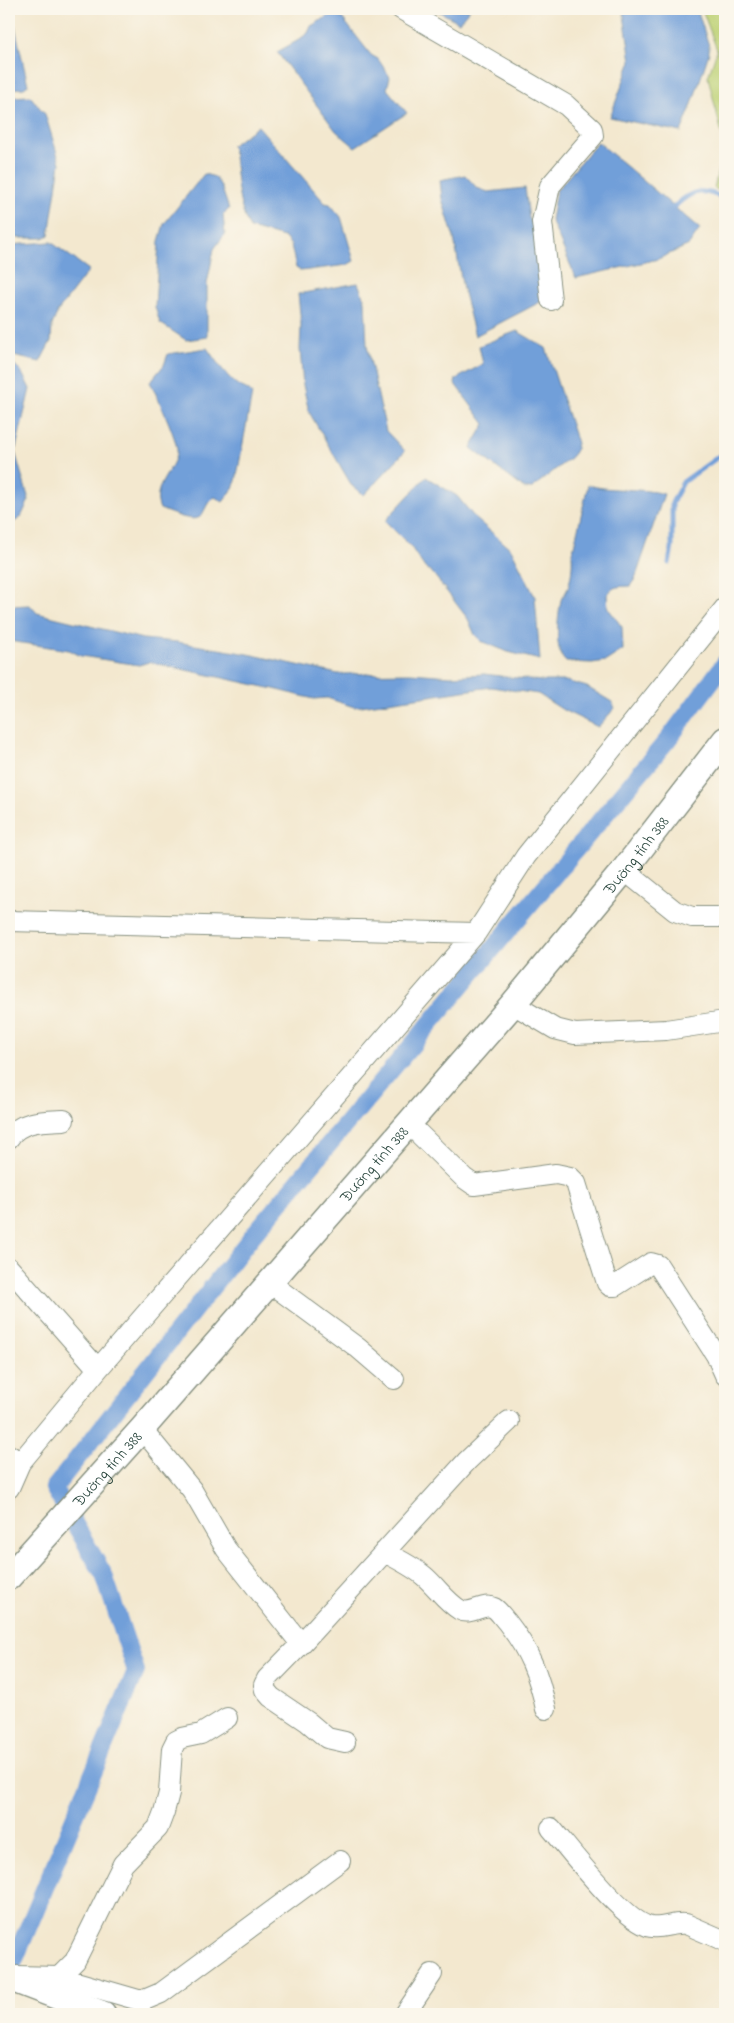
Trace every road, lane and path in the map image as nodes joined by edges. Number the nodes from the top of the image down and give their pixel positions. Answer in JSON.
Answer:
{"nodes":[{"id":1,"x":401,"y":9,"type":"edge"},
{"id":2,"x":550,"y":300,"type":"dead end"},
{"id":3,"x":725,"y":608,"type":"edge"},
{"id":4,"x":725,"y":740,"type":"edge"},
{"id":5,"x":624,"y":870,"type":"junction"},
{"id":6,"x":725,"y":917,"type":"edge"},
{"id":7,"x":9,"y":920,"type":"edge"},
{"id":8,"x":476,"y":933,"type":"junction"},
{"id":9,"x":513,"y":1004,"type":"junction"},
{"id":10,"x":725,"y":1021,"type":"edge"},
{"id":11,"x":64,"y":1120,"type":"dead end"},
{"id":12,"x":408,"y":1123,"type":"junction"},
{"id":13,"x":9,"y":1138,"type":"edge"},
{"id":14,"x":9,"y":1268,"type":"edge"},
{"id":15,"x":270,"y":1283,"type":"junction"},
{"id":16,"x":98,"y":1369,"type":"junction"},
{"id":17,"x":725,"y":1375,"type":"edge"},
{"id":18,"x":394,"y":1380,"type":"dead end"},
{"id":19,"x":509,"y":1421,"type":"dead end"},
{"id":20,"x":142,"y":1429,"type":"junction"},
{"id":21,"x":14,"y":1459,"type":"edge"},
{"id":22,"x":9,"y":1488,"type":"edge"},
{"id":23,"x":384,"y":1552,"type":"junction"},
{"id":24,"x":9,"y":1577,"type":"edge"},
{"id":25,"x":301,"y":1644,"type":"junction"},
{"id":26,"x":546,"y":1709,"type":"dead end"},
{"id":27,"x":227,"y":1718,"type":"dead end"},
{"id":28,"x":345,"y":1742,"type":"dead end"},
{"id":29,"x":551,"y":1828,"type":"dead end"},
{"id":30,"x":340,"y":1861,"type":"dead end"},
{"id":31,"x":725,"y":1942,"type":"edge"},
{"id":32,"x":432,"y":1974,"type":"dead end"},
{"id":33,"x":9,"y":1977,"type":"edge"},
{"id":34,"x":59,"y":1977,"type":"junction"},
{"id":35,"x":103,"y":2014,"type":"edge"},
{"id":36,"x":405,"y":2014,"type":"edge"}],
"edges":[{"from":1,"to":2,"type":"street"},
{"from":3,"to":8,"type":"street"},
{"from":4,"to":5,"type":"main road","name":"Đường tỉnh 388"},
{"from":5,"to":6,"type":"street"},
{"from":5,"to":9,"type":"main road","name":"Đường tỉnh 388"},
{"from":7,"to":8,"type":"street"},
{"from":8,"to":16,"type":"street"},
{"from":9,"to":10,"type":"street"},
{"from":9,"to":12,"type":"main road","name":"Đường tỉnh 388"},
{"from":11,"to":13,"type":"street"},
{"from":12,"to":15,"type":"main road","name":"Đường tỉnh 388"},
{"from":12,"to":17,"type":"street"},
{"from":14,"to":16,"type":"street"},
{"from":15,"to":18,"type":"street"},
{"from":15,"to":20,"type":"main road","name":"Đường tỉnh 388"},
{"from":16,"to":21,"type":"street"},
{"from":19,"to":23,"type":"street"},
{"from":20,"to":24,"type":"main road","name":"Đường tỉnh 388"},
{"from":20,"to":25,"type":"street"},
{"from":21,"to":22,"type":"street"},
{"from":23,"to":25,"type":"street"},
{"from":23,"to":26,"type":"street"},
{"from":25,"to":28,"type":"street"},
{"from":27,"to":34,"type":"street"},
{"from":29,"to":31,"type":"street"},
{"from":30,"to":34,"type":"street"},
{"from":32,"to":36,"type":"street"},
{"from":33,"to":34,"type":"street"},
{"from":33,"to":35,"type":"main road"}]}
